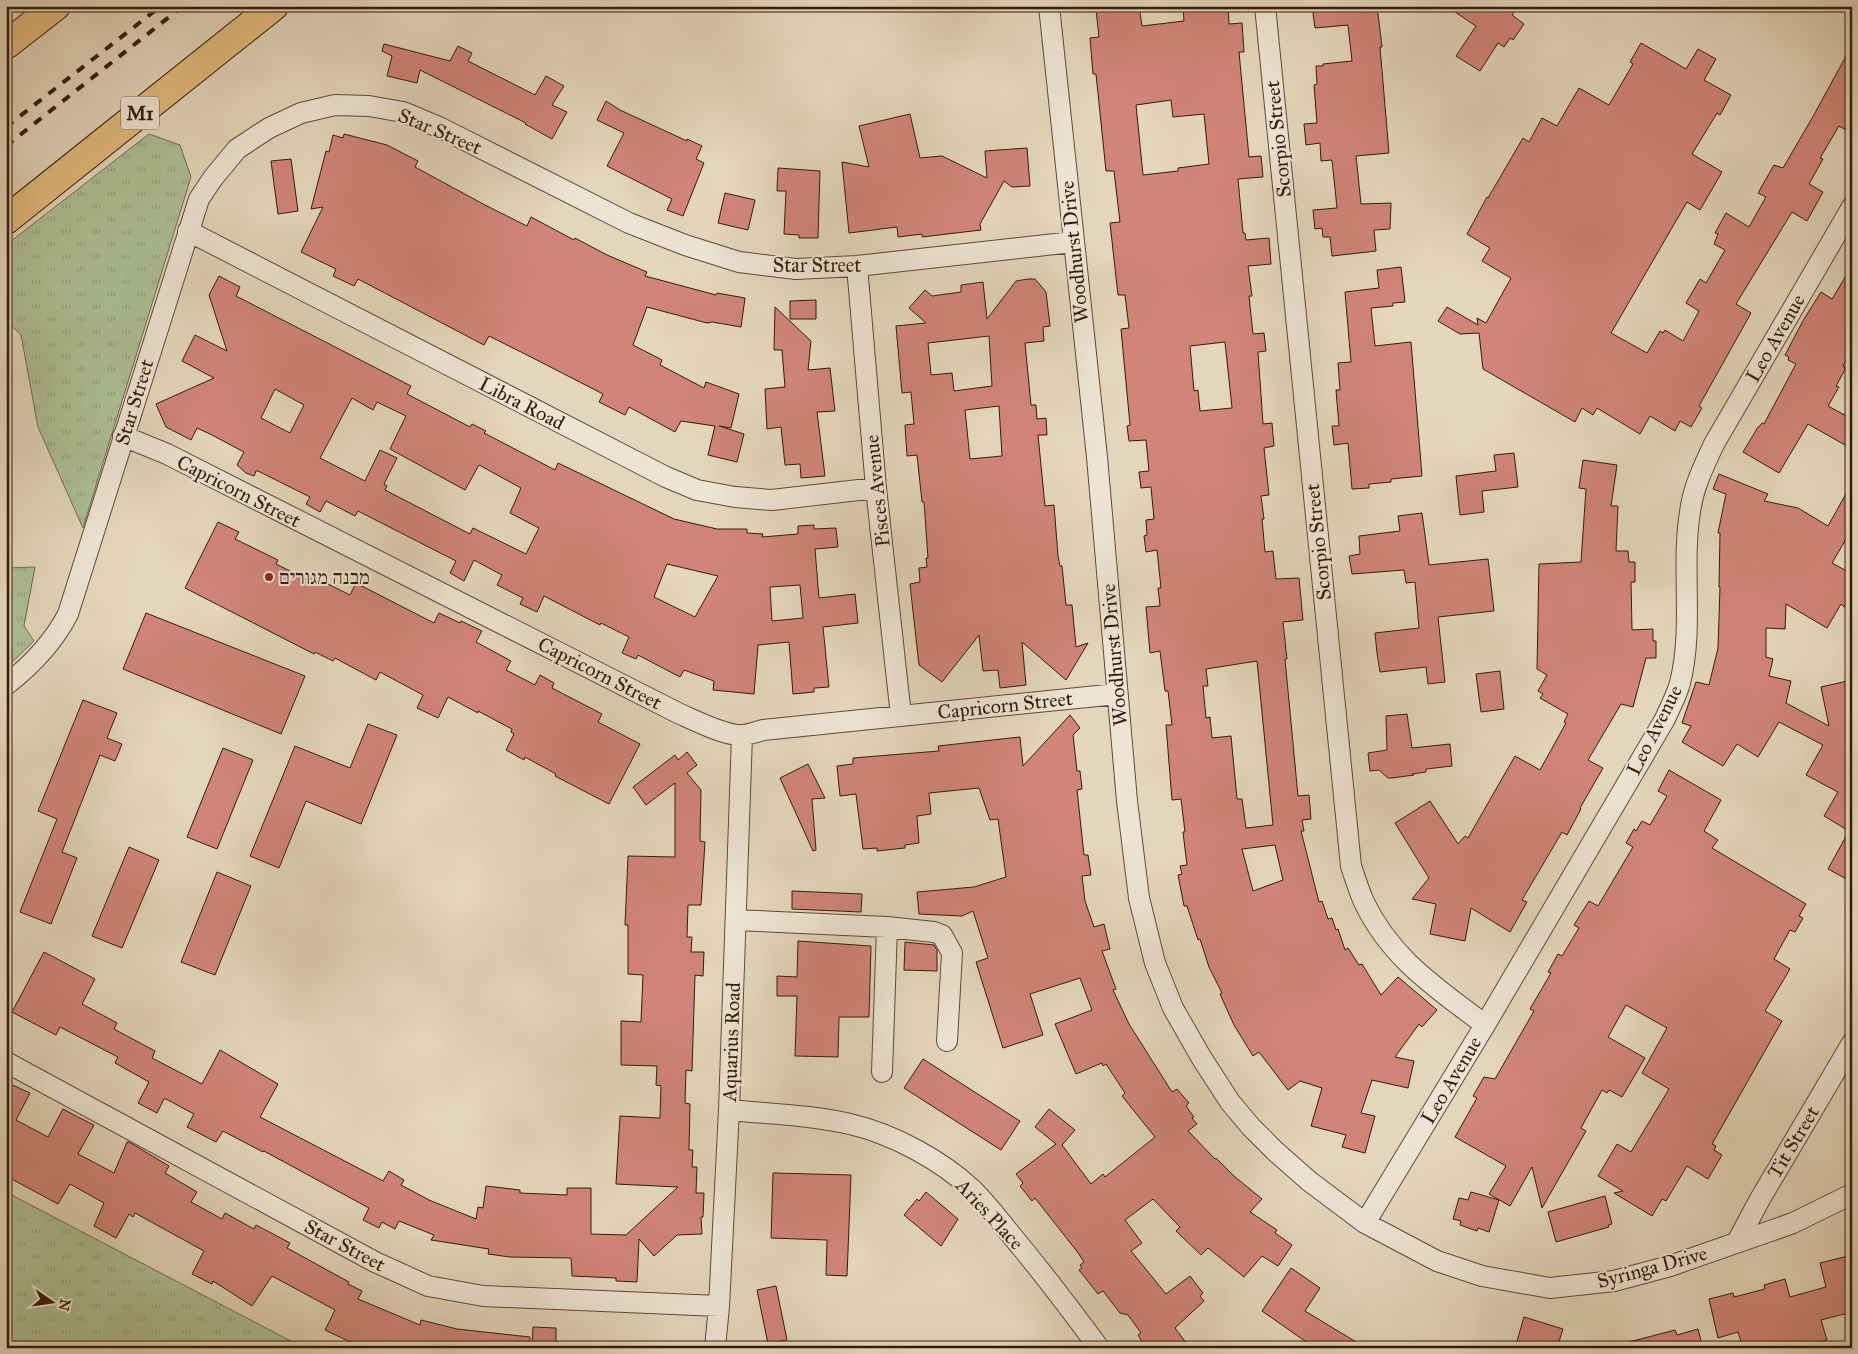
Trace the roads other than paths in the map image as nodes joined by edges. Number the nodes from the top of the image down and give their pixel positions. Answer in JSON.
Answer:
{"nodes":[{"id":1,"x":56,"y":6,"type":"edge"},
{"id":2,"x":274,"y":6,"type":"edge"},
{"id":3,"x":1048,"y":6,"type":"edge"},
{"id":4,"x":1265,"y":6,"type":"edge"},
{"id":5,"x":6,"y":45,"type":"edge"},
{"id":6,"x":1852,"y":207,"type":"edge"},
{"id":7,"x":6,"y":220,"type":"edge"},
{"id":8,"x":188,"y":231,"type":"junction"},
{"id":9,"x":1073,"y":242,"type":"junction"},
{"id":10,"x":857,"y":266,"type":"junction"},
{"id":11,"x":124,"y":436,"type":"junction"},
{"id":12,"x":876,"y":488,"type":"junction"},
{"id":13,"x":6,"y":685,"type":"edge"},
{"id":14,"x":1117,"y":694,"type":"junction"},
{"id":15,"x":901,"y":716,"type":"junction"},
{"id":16,"x":742,"y":735,"type":"junction"},
{"id":17,"x":736,"y":920,"type":"junction"},
{"id":18,"x":887,"y":927,"type":"junction"},
{"id":19,"x":1485,"y":1025,"type":"junction"},
{"id":20,"x":947,"y":1041,"type":"dead end"},
{"id":21,"x":1852,"y":1043,"type":"edge"},
{"id":22,"x":6,"y":1062,"type":"edge"},
{"id":23,"x":882,"y":1072,"type":"dead end"},
{"id":24,"x":729,"y":1110,"type":"junction"},
{"id":25,"x":1852,"y":1194,"type":"edge"},
{"id":26,"x":1365,"y":1223,"type":"junction"},
{"id":27,"x":1737,"y":1242,"type":"junction"},
{"id":28,"x":719,"y":1306,"type":"junction"},
{"id":29,"x":715,"y":1348,"type":"edge"},
{"id":30,"x":1099,"y":1348,"type":"edge"}],
"edges":[{"from":1,"to":5,"type":"highway"},
{"from":2,"to":7,"type":"highway","number":"M1"},
{"from":3,"to":9,"type":"street","name":"Woodhurst Drive"},
{"from":4,"to":19,"type":"street","name":"Scorpio Street"},
{"from":6,"to":19,"type":"street","name":"Leo Avenue"},
{"from":8,"to":10,"type":"street","name":"Star Street"},
{"from":8,"to":11,"type":"street","name":"Star Street"},
{"from":8,"to":12,"type":"street","name":"Libra Road"},
{"from":9,"to":10,"type":"street","name":"Star Street"},
{"from":9,"to":14,"type":"street","name":"Woodhurst Drive"},
{"from":10,"to":12,"type":"street","name":"Pisces Avenue"},
{"from":11,"to":13,"type":"street","name":"Star Street"},
{"from":11,"to":16,"type":"street","name":"Capricorn Street"},
{"from":12,"to":15,"type":"street","name":"Pisces Avenue"},
{"from":14,"to":15,"type":"street","name":"Capricorn Street"},
{"from":14,"to":26,"type":"street","name":"Woodhurst Drive"},
{"from":15,"to":16,"type":"street","name":"Capricorn Street"},
{"from":16,"to":17,"type":"street","name":"Aquarius Road"},
{"from":17,"to":18,"type":"street"},
{"from":17,"to":24,"type":"street","name":"Aquarius Road"},
{"from":18,"to":20,"type":"street"},
{"from":18,"to":23,"type":"street"},
{"from":19,"to":26,"type":"street","name":"Leo Avenue"},
{"from":21,"to":27,"type":"street","name":"Tit Street"},
{"from":22,"to":28,"type":"street","name":"Star Street"},
{"from":24,"to":28,"type":"street","name":"Aquarius Road"},
{"from":24,"to":30,"type":"street","name":"Aries Place"},
{"from":25,"to":27,"type":"street","name":"Syringa Drive"},
{"from":26,"to":27,"type":"street","name":"Syringa Drive"},
{"from":28,"to":29,"type":"street","name":"Aquarius Road"}]}
